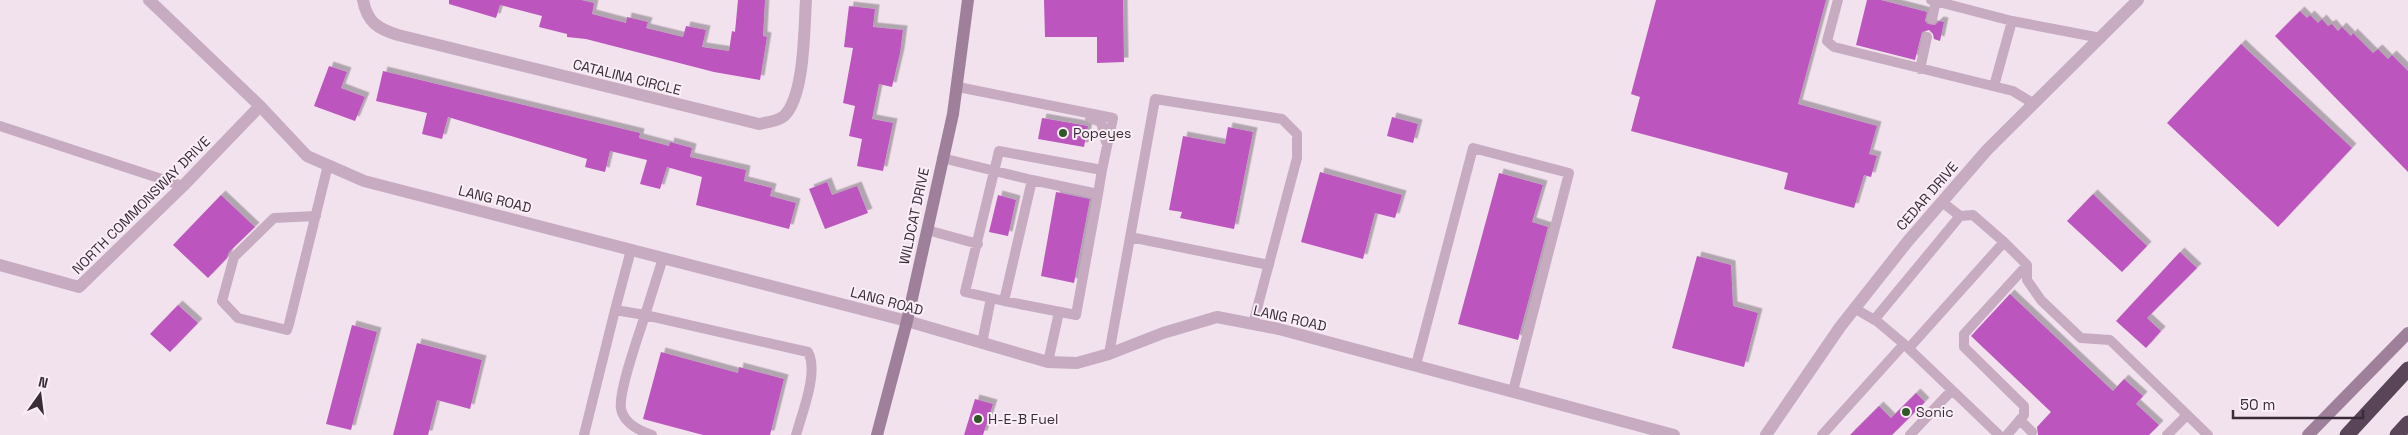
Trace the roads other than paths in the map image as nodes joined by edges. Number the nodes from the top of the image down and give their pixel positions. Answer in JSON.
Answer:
{"nodes":[{"id":1,"x":149,"y":0,"type":"edge"},
{"id":2,"x":363,"y":0,"type":"edge"},
{"id":3,"x":806,"y":0,"type":"edge"},
{"id":4,"x":968,"y":0,"type":"edge"},
{"id":5,"x":1838,"y":0,"type":"edge"},
{"id":6,"x":2138,"y":0,"type":"edge"},
{"id":7,"x":1934,"y":1,"type":"edge"},
{"id":8,"x":1932,"y":19,"type":"dead end"},
{"id":9,"x":2012,"y":21,"type":"junction"},
{"id":10,"x":1927,"y":37,"type":"dead end"},
{"id":11,"x":2101,"y":38,"type":"junction"},
{"id":12,"x":1920,"y":69,"type":"junction"},
{"id":13,"x":1994,"y":86,"type":"junction"},
{"id":14,"x":958,"y":87,"type":"junction"},
{"id":15,"x":2034,"y":104,"type":"junction"},
{"id":16,"x":260,"y":106,"type":"junction"},
{"id":17,"x":0,"y":126,"type":"edge"},
{"id":18,"x":942,"y":158,"type":"junction"},
{"id":19,"x":328,"y":165,"type":"junction"},
{"id":20,"x":1102,"y":170,"type":"junction"},
{"id":21,"x":995,"y":171,"type":"junction"},
{"id":22,"x":1032,"y":180,"type":"junction"},
{"id":23,"x":183,"y":186,"type":"junction"},
{"id":24,"x":1098,"y":194,"type":"junction"},
{"id":25,"x":1942,"y":202,"type":"junction"},
{"id":26,"x":316,"y":216,"type":"junction"},
{"id":27,"x":1960,"y":216,"type":"junction"},
{"id":28,"x":927,"y":230,"type":"junction"},
{"id":29,"x":1130,"y":237,"type":"junction"},
{"id":30,"x":2004,"y":242,"type":"junction"},
{"id":31,"x":978,"y":244,"type":"junction"},
{"id":32,"x":631,"y":250,"type":"junction"},
{"id":33,"x":663,"y":258,"type":"junction"},
{"id":34,"x":0,"y":265,"type":"edge"},
{"id":35,"x":1269,"y":265,"type":"junction"},
{"id":36,"x":2027,"y":265,"type":"junction"},
{"id":37,"x":991,"y":298,"type":"junction"},
{"id":38,"x":1004,"y":301,"type":"junction"},
{"id":39,"x":1854,"y":308,"type":"junction"},
{"id":40,"x":615,"y":310,"type":"junction"},
{"id":41,"x":1059,"y":312,"type":"junction"},
{"id":42,"x":645,"y":315,"type":"junction"},
{"id":43,"x":1874,"y":320,"type":"junction"},
{"id":44,"x":907,"y":321,"type":"junction"},
{"id":45,"x":1254,"y":324,"type":"junction"},
{"id":46,"x":2408,"y":333,"type":"edge"},
{"id":47,"x":982,"y":343,"type":"junction"},
{"id":48,"x":1907,"y":346,"type":"junction"},
{"id":49,"x":1109,"y":354,"type":"junction"},
{"id":50,"x":1048,"y":362,"type":"junction"},
{"id":51,"x":1416,"y":365,"type":"junction"},
{"id":52,"x":2408,"y":369,"type":"edge"},
{"id":53,"x":1952,"y":390,"type":"junction"},
{"id":54,"x":1513,"y":391,"type":"junction"},
{"id":55,"x":2187,"y":415,"type":"junction"},
{"id":56,"x":2020,"y":420,"type":"junction"},
{"id":57,"x":2408,"y":424,"type":"edge"},
{"id":58,"x":2032,"y":432,"type":"dead end"},
{"id":59,"x":584,"y":435,"type":"edge"},
{"id":60,"x":652,"y":435,"type":"edge"},
{"id":61,"x":796,"y":435,"type":"edge"},
{"id":62,"x":877,"y":435,"type":"edge"},
{"id":63,"x":1674,"y":435,"type":"edge"},
{"id":64,"x":1766,"y":435,"type":"edge"},
{"id":65,"x":1822,"y":435,"type":"edge"},
{"id":66,"x":1910,"y":435,"type":"edge"},
{"id":67,"x":1999,"y":435,"type":"edge"},
{"id":68,"x":2007,"y":435,"type":"edge"},
{"id":69,"x":2167,"y":435,"type":"edge"},
{"id":70,"x":2208,"y":435,"type":"edge"},
{"id":71,"x":2308,"y":435,"type":"edge"},
{"id":72,"x":2347,"y":435,"type":"edge"},
{"id":73,"x":2397,"y":435,"type":"edge"}],
"edges":[{"from":1,"to":16,"type":"street","name":"LANG ROAD"},
{"from":2,"to":3,"type":"street","name":"CATALINA CIRCLE"},
{"from":4,"to":14,"type":"main road","name":"WILDCAT DRIVE"},
{"from":5,"to":12,"type":"lane"},
{"from":6,"to":11,"type":"street","name":"CEDAR DRIVE"},
{"from":7,"to":8,"type":"lane"},
{"from":7,"to":9,"type":"lane"},
{"from":9,"to":11,"type":"lane"},
{"from":9,"to":13,"type":"lane"},
{"from":10,"to":12,"type":"lane"},
{"from":11,"to":15,"type":"street","name":"CEDAR DRIVE"},
{"from":12,"to":13,"type":"lane"},
{"from":13,"to":15,"type":"lane"},
{"from":14,"to":18,"type":"main road","name":"WILDCAT DRIVE"},
{"from":14,"to":20,"type":"lane"},
{"from":15,"to":25,"type":"street","name":"CEDAR DRIVE"},
{"from":16,"to":19,"type":"street","name":"LANG ROAD"},
{"from":16,"to":23,"type":"street","name":"NORTH COMMONSWAY DRIVE"},
{"from":17,"to":23,"type":"lane"},
{"from":18,"to":21,"type":"lane"},
{"from":18,"to":28,"type":"main road","name":"WILDCAT DRIVE"},
{"from":19,"to":26,"type":"lane"},
{"from":19,"to":32,"type":"street","name":"LANG ROAD"},
{"from":20,"to":21,"type":"lane"},
{"from":20,"to":24,"type":"lane"},
{"from":21,"to":22,"type":"lane"},
{"from":21,"to":31,"type":"lane"},
{"from":22,"to":24,"type":"lane"},
{"from":22,"to":38,"type":"lane"},
{"from":23,"to":34,"type":"street","name":"NORTH COMMONSWAY DRIVE"},
{"from":24,"to":41,"type":"lane"},
{"from":25,"to":27,"type":"lane"},
{"from":25,"to":39,"type":"street","name":"CEDAR DRIVE"},
{"from":26,"to":26,"type":"lane"},
{"from":27,"to":30,"type":"lane"},
{"from":27,"to":43,"type":"lane"},
{"from":28,"to":31,"type":"lane"},
{"from":28,"to":44,"type":"main road","name":"WILDCAT DRIVE"},
{"from":29,"to":35,"type":"lane"},
{"from":29,"to":35,"type":"lane"},
{"from":29,"to":49,"type":"lane"},
{"from":30,"to":36,"type":"lane"},
{"from":30,"to":48,"type":"lane"},
{"from":31,"to":37,"type":"lane"},
{"from":32,"to":33,"type":"street","name":"LANG ROAD"},
{"from":32,"to":40,"type":"lane"},
{"from":33,"to":42,"type":"lane"},
{"from":33,"to":44,"type":"street","name":"LANG ROAD"},
{"from":35,"to":45,"type":"lane"},
{"from":36,"to":55,"type":"lane"},
{"from":36,"to":56,"type":"lane"},
{"from":37,"to":38,"type":"lane"},
{"from":37,"to":47,"type":"lane"},
{"from":38,"to":41,"type":"lane"},
{"from":39,"to":43,"type":"lane"},
{"from":39,"to":64,"type":"street","name":"CEDAR DRIVE"},
{"from":40,"to":42,"type":"lane"},
{"from":40,"to":59,"type":"lane"},
{"from":41,"to":50,"type":"lane"},
{"from":42,"to":60,"type":"lane"},
{"from":42,"to":61,"type":"lane"},
{"from":43,"to":48,"type":"lane"},
{"from":44,"to":47,"type":"street","name":"LANG ROAD"},
{"from":44,"to":62,"type":"main road","name":"WILDCAT DRIVE"},
{"from":45,"to":49,"type":"street","name":"LANG ROAD"},
{"from":45,"to":51,"type":"street","name":"LANG ROAD"},
{"from":46,"to":71,"type":"main road"},
{"from":47,"to":50,"type":"street","name":"LANG ROAD"},
{"from":48,"to":53,"type":"lane"},
{"from":48,"to":65,"type":"lane"},
{"from":49,"to":50,"type":"street","name":"LANG ROAD"},
{"from":51,"to":54,"type":"street","name":"LANG ROAD"},
{"from":51,"to":54,"type":"lane"},
{"from":52,"to":72,"type":"highway"},
{"from":53,"to":66,"type":"lane"},
{"from":53,"to":67,"type":"lane"},
{"from":54,"to":63,"type":"street","name":"LANG ROAD"},
{"from":55,"to":69,"type":"lane"},
{"from":55,"to":70,"type":"lane"},
{"from":56,"to":58,"type":"lane"},
{"from":56,"to":68,"type":"lane"},
{"from":57,"to":73,"type":"highway"}]}
